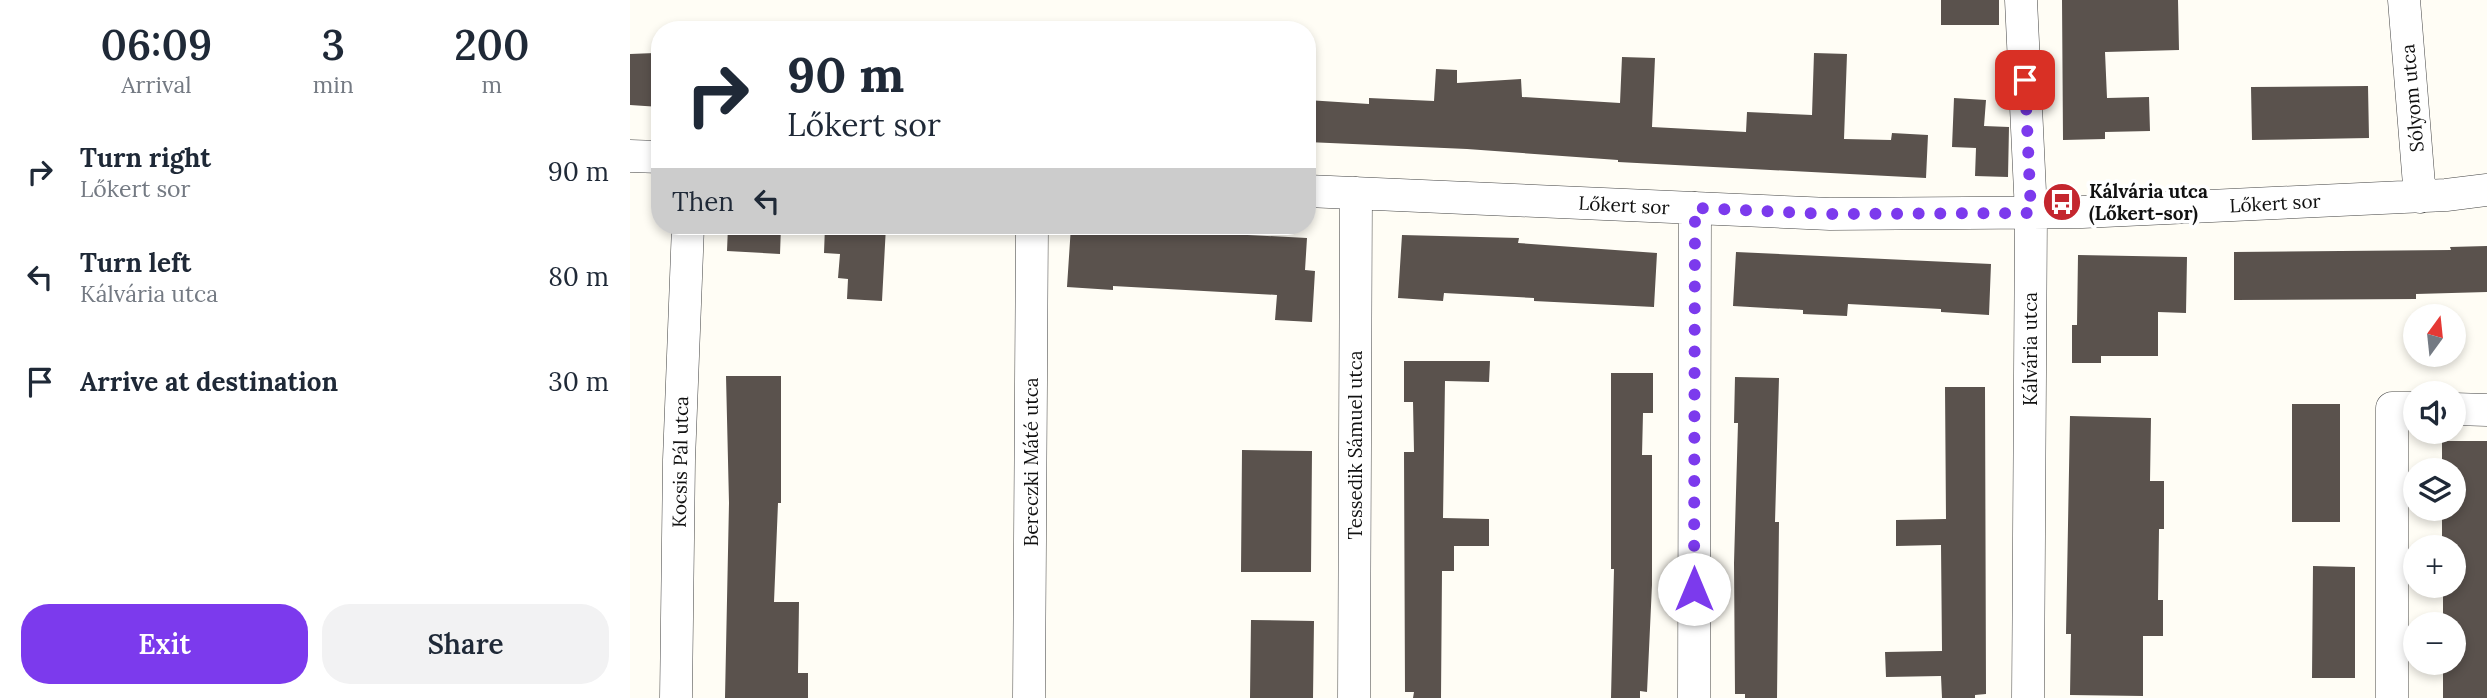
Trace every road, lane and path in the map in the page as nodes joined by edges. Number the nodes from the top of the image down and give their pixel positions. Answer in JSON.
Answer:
{"nodes":[{"id":1,"x":2021,"y":0,"type":"edge"},
{"id":2,"x":2404,"y":0,"type":"edge"},
{"id":3,"x":630,"y":156,"type":"edge"},
{"id":4,"x":651,"y":157,"type":"edge"},
{"id":5,"x":2487,"y":190,"type":"edge"},
{"id":6,"x":1316,"y":191,"type":"edge"},
{"id":7,"x":1356,"y":193,"type":"junction"},
{"id":8,"x":2420,"y":197,"type":"junction"},
{"id":9,"x":1695,"y":208,"type":"junction"},
{"id":10,"x":2031,"y":213,"type":"junction"},
{"id":11,"x":688,"y":235,"type":"edge"},
{"id":12,"x":1032,"y":235,"type":"edge"},
{"id":13,"x":2466,"y":409,"type":"edge"},
{"id":14,"x":2487,"y":410,"type":"edge"},
{"id":15,"x":2403,"y":432,"type":"edge"},
{"id":16,"x":676,"y":698,"type":"edge"},
{"id":17,"x":1029,"y":698,"type":"edge"},
{"id":18,"x":1354,"y":698,"type":"edge"},
{"id":19,"x":1694,"y":698,"type":"edge"},
{"id":20,"x":2028,"y":698,"type":"edge"},
{"id":21,"x":2392,"y":698,"type":"edge"}],
"edges":[{"from":1,"to":10,"type":"street","name":"Kálvária utca"},
{"from":2,"to":8,"type":"street","name":"Sólyom utca"},
{"from":3,"to":4,"type":"street"},
{"from":5,"to":8,"type":"street","name":"Lőkert sor"},
{"from":6,"to":7,"type":"street","name":"Lőkert sor"},
{"from":7,"to":9,"type":"street","name":"Lőkert sor"},
{"from":7,"to":18,"type":"street","name":"Tessedik Sámuel utca"},
{"from":8,"to":10,"type":"street","name":"Lőkert sor"},
{"from":9,"to":10,"type":"street","name":"Lőkert sor"},
{"from":9,"to":19,"type":"street"},
{"from":10,"to":20,"type":"street","name":"Kálvária utca"},
{"from":11,"to":16,"type":"street","name":"Kocsis Pál utca"},
{"from":12,"to":17,"type":"street","name":"Bereczki Máté utca"},
{"from":13,"to":14,"type":"street"},
{"from":15,"to":21,"type":"street"}]}
